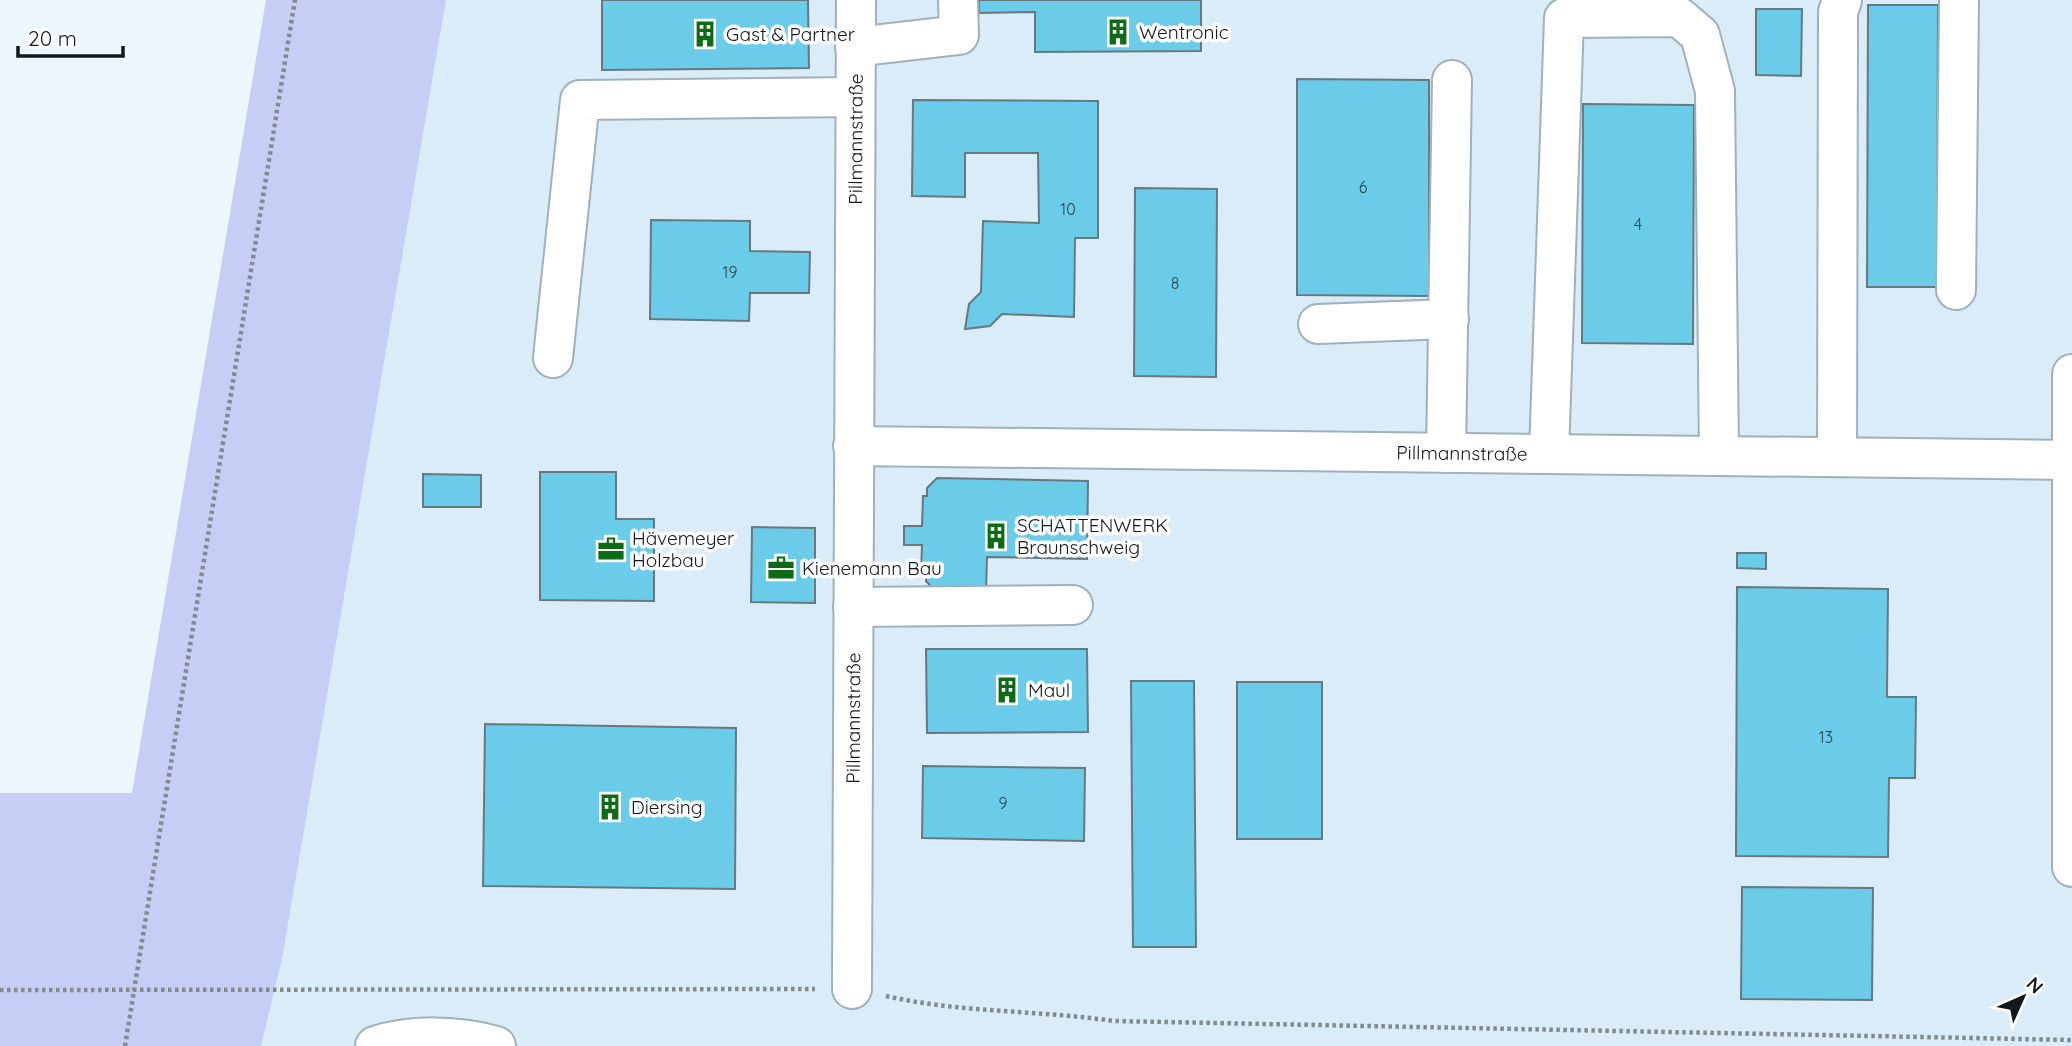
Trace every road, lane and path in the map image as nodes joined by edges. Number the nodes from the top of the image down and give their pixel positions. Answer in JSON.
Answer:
{"nodes":[{"id":1,"x":295,"y":0,"type":"edge"},
{"id":2,"x":856,"y":0,"type":"edge"},
{"id":3,"x":958,"y":0,"type":"edge"},
{"id":4,"x":1842,"y":0,"type":"edge"},
{"id":5,"x":1959,"y":0,"type":"edge"},
{"id":6,"x":855,"y":47,"type":"junction"},
{"id":7,"x":1452,"y":80,"type":"dead end"},
{"id":8,"x":855,"y":97,"type":"junction"},
{"id":9,"x":1956,"y":290,"type":"dead end"},
{"id":10,"x":1449,"y":319,"type":"junction"},
{"id":11,"x":1318,"y":324,"type":"dead end"},
{"id":12,"x":554,"y":358,"type":"dead end"},
{"id":13,"x":2072,"y":374,"type":"edge"},
{"id":14,"x":853,"y":446,"type":"junction"},
{"id":15,"x":1446,"y":453,"type":"junction"},
{"id":16,"x":1549,"y":454,"type":"junction"},
{"id":17,"x":1718,"y":456,"type":"junction"},
{"id":18,"x":1837,"y":457,"type":"junction"},
{"id":19,"x":2072,"y":460,"type":"edge"},
{"id":20,"x":1073,"y":605,"type":"dead end"},
{"id":21,"x":853,"y":607,"type":"junction"},
{"id":22,"x":2072,"y":867,"type":"edge"},
{"id":23,"x":135,"y":989,"type":"junction"},
{"id":24,"x":852,"y":989,"type":"junction"},
{"id":25,"x":0,"y":990,"type":"edge"},
{"id":26,"x":2072,"y":1040,"type":"edge"},
{"id":27,"x":125,"y":1046,"type":"edge"},
{"id":28,"x":375,"y":1046,"type":"edge"},
{"id":29,"x":496,"y":1046,"type":"edge"}],
"edges":[{"from":1,"to":23,"type":"path"},
{"from":2,"to":6,"type":"street","name":"Pillmannstraße"},
{"from":3,"to":6,"type":"street"},
{"from":4,"to":18,"type":"street"},
{"from":5,"to":9,"type":"street"},
{"from":6,"to":8,"type":"street","name":"Pillmannstraße"},
{"from":7,"to":10,"type":"street"},
{"from":8,"to":12,"type":"street"},
{"from":8,"to":14,"type":"street","name":"Pillmannstraße"},
{"from":10,"to":11,"type":"street"},
{"from":10,"to":15,"type":"street"},
{"from":13,"to":19,"type":"street"},
{"from":14,"to":15,"type":"street","name":"Pillmannstraße"},
{"from":14,"to":21,"type":"street","name":"Pillmannstraße"},
{"from":15,"to":16,"type":"street","name":"Pillmannstraße"},
{"from":16,"to":17,"type":"street","name":"Pillmannstraße"},
{"from":16,"to":17,"type":"street"},
{"from":17,"to":18,"type":"street","name":"Pillmannstraße"},
{"from":18,"to":19,"type":"street","name":"Pillmannstraße"},
{"from":19,"to":22,"type":"street"},
{"from":20,"to":21,"type":"street"},
{"from":21,"to":24,"type":"street","name":"Pillmannstraße"},
{"from":23,"to":24,"type":"path"},
{"from":23,"to":25,"type":"path"},
{"from":23,"to":27,"type":"path"},
{"from":24,"to":26,"type":"path"},
{"from":28,"to":29,"type":"street"}]}
